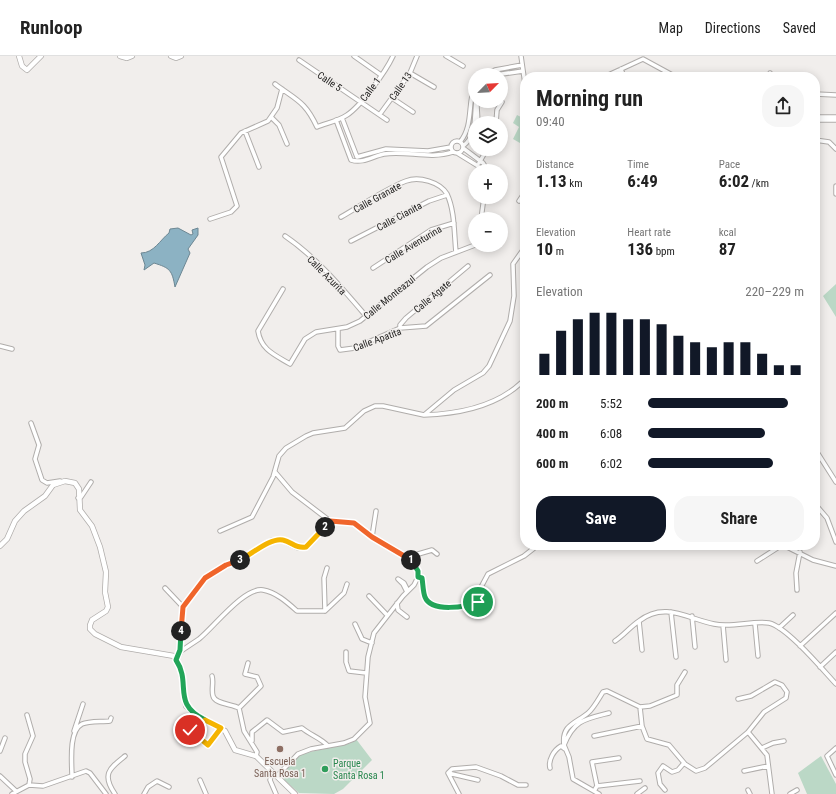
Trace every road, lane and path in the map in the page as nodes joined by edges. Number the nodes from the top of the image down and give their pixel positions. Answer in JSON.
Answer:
{"nodes":[{"id":1,"x":19,"y":56,"type":"edge"},
{"id":2,"x":41,"y":56,"type":"edge"},
{"id":3,"x":120,"y":56,"type":"edge"},
{"id":4,"x":132,"y":56,"type":"edge"},
{"id":5,"x":171,"y":56,"type":"edge"},
{"id":6,"x":180,"y":56,"type":"edge"},
{"id":7,"x":354,"y":56,"type":"edge"},
{"id":8,"x":393,"y":56,"type":"edge"},
{"id":9,"x":417,"y":56,"type":"edge"},
{"id":10,"x":446,"y":56,"type":"edge"},
{"id":11,"x":520,"y":56,"type":"edge"},
{"id":12,"x":299,"y":60,"type":"dead end"},
{"id":13,"x":522,"y":65,"type":"junction"},
{"id":14,"x":463,"y":66,"type":"dead end"},
{"id":15,"x":506,"y":68,"type":"edge"},
{"id":16,"x":522,"y":70,"type":"joint"},
{"id":17,"x":619,"y":70,"type":"joint"},
{"id":18,"x":410,"y":72,"type":"junction"},
{"id":19,"x":615,"y":72,"type":"edge"},
{"id":20,"x":667,"y":72,"type":"edge"},
{"id":21,"x":508,"y":73,"type":"edge"},
{"id":22,"x":381,"y":75,"type":"junction"},
{"id":23,"x":275,"y":84,"type":"dead end"},
{"id":24,"x":434,"y":86,"type":"dead end"},
{"id":25,"x":282,"y":89,"type":"junction"},
{"id":26,"x":820,"y":94,"type":"edge"},
{"id":27,"x":836,"y":95,"type":"edge"},
{"id":28,"x":392,"y":98,"type":"junction"},
{"id":29,"x":361,"y":102,"type":"junction"},
{"id":30,"x":470,"y":108,"type":"edge"},
{"id":31,"x":475,"y":108,"type":"edge"},
{"id":32,"x":413,"y":112,"type":"dead end"},
{"id":33,"x":380,"y":114,"type":"junction"},
{"id":34,"x":271,"y":117,"type":"junction"},
{"id":35,"x":820,"y":117,"type":"edge"},
{"id":36,"x":836,"y":117,"type":"edge"},
{"id":37,"x":342,"y":118,"type":"junction"},
{"id":38,"x":336,"y":120,"type":"junction"},
{"id":39,"x":387,"y":120,"type":"dead end"},
{"id":40,"x":820,"y":120,"type":"edge"},
{"id":41,"x":836,"y":120,"type":"edge"},
{"id":42,"x":245,"y":131,"type":"junction"},
{"id":43,"x":820,"y":141,"type":"edge"},
{"id":44,"x":460,"y":142,"type":"junction"},
{"id":45,"x":467,"y":143,"type":"joint"},
{"id":46,"x":287,"y":144,"type":"dead end"},
{"id":47,"x":451,"y":147,"type":"junction"},
{"id":48,"x":463,"y":147,"type":"junction"},
{"id":49,"x":836,"y":149,"type":"edge"},
{"id":50,"x":455,"y":153,"type":"junction"},
{"id":51,"x":483,"y":156,"type":"edge"},
{"id":52,"x":480,"y":161,"type":"junction"},
{"id":53,"x":474,"y":164,"type":"edge"},
{"id":54,"x":478,"y":164,"type":"edge"},
{"id":55,"x":482,"y":164,"type":"edge"},
{"id":56,"x":259,"y":167,"type":"dead end"},
{"id":57,"x":836,"y":186,"type":"edge"},
{"id":58,"x":836,"y":194,"type":"edge"},
{"id":59,"x":447,"y":195,"type":"junction"},
{"id":60,"x":342,"y":217,"type":"dead end"},
{"id":61,"x":210,"y":219,"type":"dead end"},
{"id":62,"x":454,"y":222,"type":"junction"},
{"id":63,"x":285,"y":236,"type":"dead end"},
{"id":64,"x":351,"y":241,"type":"dead end"},
{"id":65,"x":468,"y":248,"type":"edge"},
{"id":66,"x":456,"y":252,"type":"junction"},
{"id":67,"x":520,"y":254,"type":"edge"},
{"id":68,"x":468,"y":266,"type":"dead end"},
{"id":69,"x":374,"y":268,"type":"dead end"},
{"id":70,"x":490,"y":276,"type":"dead end"},
{"id":71,"x":284,"y":289,"type":"dead end"},
{"id":72,"x":366,"y":316,"type":"junction"},
{"id":73,"x":400,"y":328,"type":"junction"},
{"id":74,"x":338,"y":329,"type":"junction"},
{"id":75,"x":0,"y":346,"type":"edge"},
{"id":76,"x":12,"y":349,"type":"dead end"},
{"id":77,"x":520,"y":385,"type":"edge"},
{"id":78,"x":424,"y":415,"type":"junction"},
{"id":79,"x":31,"y":424,"type":"dead end"},
{"id":80,"x":820,"y":457,"type":"edge"},
{"id":81,"x":275,"y":472,"type":"junction"},
{"id":82,"x":65,"y":481,"type":"junction"},
{"id":83,"x":91,"y":482,"type":"dead end"},
{"id":84,"x":836,"y":482,"type":"edge"},
{"id":85,"x":78,"y":498,"type":"junction"},
{"id":86,"x":820,"y":510,"type":"edge"},
{"id":87,"x":376,"y":511,"type":"dead end"},
{"id":88,"x":330,"y":521,"type":"junction"},
{"id":89,"x":220,"y":531,"type":"dead end"},
{"id":90,"x":372,"y":537,"type":"junction"},
{"id":91,"x":836,"y":542,"type":"edge"},
{"id":92,"x":0,"y":546,"type":"edge"},
{"id":93,"x":532,"y":550,"type":"edge"},
{"id":94,"x":774,"y":550,"type":"edge"},
{"id":95,"x":795,"y":550,"type":"edge"},
{"id":96,"x":800,"y":552,"type":"junction"},
{"id":97,"x":437,"y":554,"type":"dead end"},
{"id":98,"x":408,"y":557,"type":"junction"},
{"id":99,"x":757,"y":561,"type":"dead end"},
{"id":100,"x":836,"y":566,"type":"edge"},
{"id":101,"x":327,"y":568,"type":"dead end"},
{"id":102,"x":418,"y":577,"type":"junction"},
{"id":103,"x":347,"y":584,"type":"dead end"},
{"id":104,"x":165,"y":588,"type":"dead end"},
{"id":105,"x":797,"y":590,"type":"dead end"},
{"id":106,"x":369,"y":596,"type":"dead end"},
{"id":107,"x":397,"y":603,"type":"junction"},
{"id":108,"x":183,"y":607,"type":"junction"},
{"id":109,"x":325,"y":610,"type":"junction"},
{"id":110,"x":671,"y":612,"type":"junction"},
{"id":111,"x":836,"y":613,"type":"edge"},
{"id":112,"x":388,"y":615,"type":"junction"},
{"id":113,"x":793,"y":615,"type":"dead end"},
{"id":114,"x":692,"y":616,"type":"junction"},
{"id":115,"x":406,"y":617,"type":"dead end"},
{"id":116,"x":639,"y":621,"type":"junction"},
{"id":117,"x":355,"y":624,"type":"dead end"},
{"id":118,"x":755,"y":624,"type":"junction"},
{"id":119,"x":723,"y":625,"type":"junction"},
{"id":120,"x":779,"y":628,"type":"junction"},
{"id":121,"x":615,"y":641,"type":"dead end"},
{"id":122,"x":372,"y":643,"type":"junction"},
{"id":123,"x":695,"y":646,"type":"dead end"},
{"id":124,"x":800,"y":646,"type":"junction"},
{"id":125,"x":180,"y":650,"type":"junction"},
{"id":126,"x":642,"y":650,"type":"dead end"},
{"id":127,"x":346,"y":652,"type":"dead end"},
{"id":128,"x":836,"y":652,"type":"edge"},
{"id":129,"x":758,"y":656,"type":"dead end"},
{"id":130,"x":676,"y":657,"type":"dead end"},
{"id":131,"x":176,"y":660,"type":"junction"},
{"id":132,"x":726,"y":660,"type":"dead end"},
{"id":133,"x":248,"y":663,"type":"dead end"},
{"id":134,"x":820,"y":667,"type":"junction"},
{"id":135,"x":684,"y":672,"type":"dead end"},
{"id":136,"x":366,"y":673,"type":"junction"},
{"id":137,"x":212,"y":676,"type":"dead end"},
{"id":138,"x":836,"y":684,"type":"edge"},
{"id":139,"x":738,"y":699,"type":"dead end"},
{"id":140,"x":83,"y":704,"type":"dead end"},
{"id":141,"x":640,"y":707,"type":"junction"},
{"id":142,"x":239,"y":708,"type":"junction"},
{"id":143,"x":609,"y":713,"type":"dead end"},
{"id":144,"x":27,"y":715,"type":"dead end"},
{"id":145,"x":111,"y":718,"type":"dead end"},
{"id":146,"x":642,"y":726,"type":"junction"},
{"id":147,"x":221,"y":728,"type":"junction"},
{"id":148,"x":190,"y":730,"type":"dead end"},
{"id":149,"x":748,"y":732,"type":"junction"},
{"id":150,"x":75,"y":736,"type":"junction"},
{"id":151,"x":594,"y":736,"type":"dead end"},
{"id":152,"x":5,"y":738,"type":"dead end"},
{"id":153,"x":784,"y":741,"type":"dead end"},
{"id":154,"x":252,"y":744,"type":"junction"},
{"id":155,"x":328,"y":746,"type":"junction"},
{"id":156,"x":565,"y":747,"type":"junction"},
{"id":157,"x":762,"y":748,"type":"junction"},
{"id":158,"x":836,"y":748,"type":"edge"},
{"id":159,"x":0,"y":751,"type":"edge"},
{"id":160,"x":125,"y":756,"type":"dead end"},
{"id":161,"x":256,"y":756,"type":"junction"},
{"id":162,"x":619,"y":758,"type":"dead end"},
{"id":163,"x":684,"y":763,"type":"junction"},
{"id":164,"x":768,"y":766,"type":"junction"},
{"id":165,"x":550,"y":768,"type":"dead end"},
{"id":166,"x":272,"y":772,"type":"junction"},
{"id":167,"x":744,"y":772,"type":"dead end"},
{"id":168,"x":448,"y":773,"type":"junction"},
{"id":169,"x":836,"y":775,"type":"edge"},
{"id":170,"x":0,"y":776,"type":"edge"},
{"id":171,"x":277,"y":776,"type":"junction"},
{"id":172,"x":72,"y":777,"type":"junction"},
{"id":173,"x":200,"y":780,"type":"dead end"},
{"id":174,"x":478,"y":780,"type":"dead end"},
{"id":175,"x":640,"y":781,"type":"dead end"},
{"id":176,"x":29,"y":784,"type":"junction"},
{"id":177,"x":526,"y":785,"type":"dead end"},
{"id":178,"x":597,"y":786,"type":"junction"},
{"id":179,"x":169,"y":787,"type":"dead end"},
{"id":180,"x":645,"y":788,"type":"dead end"},
{"id":181,"x":665,"y":790,"type":"dead end"},
{"id":182,"x":748,"y":790,"type":"dead end"},
{"id":183,"x":797,"y":790,"type":"dead end"},
{"id":184,"x":594,"y":791,"type":"junction"},
{"id":185,"x":14,"y":793,"type":"edge"},
{"id":186,"x":106,"y":794,"type":"edge"},
{"id":187,"x":115,"y":794,"type":"edge"},
{"id":188,"x":144,"y":794,"type":"edge"},
{"id":189,"x":206,"y":794,"type":"edge"},
{"id":190,"x":276,"y":794,"type":"edge"},
{"id":191,"x":295,"y":794,"type":"edge"},
{"id":192,"x":459,"y":794,"type":"edge"},
{"id":193,"x":599,"y":794,"type":"edge"},
{"id":194,"x":637,"y":794,"type":"edge"},
{"id":195,"x":750,"y":794,"type":"edge"},
{"id":196,"x":772,"y":794,"type":"edge"},
{"id":197,"x":790,"y":794,"type":"edge"}],
"edges":[{"from":1,"to":2,"type":"street"},
{"from":3,"to":4,"type":"street"},
{"from":5,"to":6,"type":"street"},
{"from":7,"to":22,"type":"street"},
{"from":8,"to":22,"type":"street","name":"Calle 1"},
{"from":9,"to":18,"type":"street","name":"Calle 13"},
{"from":10,"to":14,"type":"street"},
{"from":11,"to":13,"type":"street"},
{"from":12,"to":29,"type":"street","name":"Calle 5"},
{"from":13,"to":15,"type":"street"},
{"from":13,"to":16,"type":"street"},
{"from":16,"to":21,"type":"street"},
{"from":17,"to":19,"type":"street"},
{"from":17,"to":20,"type":"street"},
{"from":18,"to":24,"type":"street"},
{"from":18,"to":28,"type":"street","name":"Calle 13"},
{"from":22,"to":29,"type":"street","name":"Calle 1"},
{"from":23,"to":25,"type":"street"},
{"from":25,"to":34,"type":"street"},
{"from":25,"to":38,"type":"street","name":"Calle 1"},
{"from":26,"to":27,"type":"street"},
{"from":28,"to":32,"type":"street"},
{"from":28,"to":33,"type":"street","name":"Calle 13"},
{"from":29,"to":33,"type":"street","name":"Calle 5"},
{"from":29,"to":37,"type":"street","name":"Calle 1"},
{"from":30,"to":44,"type":"street"},
{"from":31,"to":45,"type":"street"},
{"from":33,"to":39,"type":"street","name":"Calle 5"},
{"from":34,"to":42,"type":"street"},
{"from":34,"to":46,"type":"street"},
{"from":35,"to":36,"type":"street"},
{"from":37,"to":38,"type":"street","name":"Calle 1"},
{"from":37,"to":47,"type":"street"},
{"from":38,"to":50,"type":"street"},
{"from":40,"to":41,"type":"street"},
{"from":42,"to":56,"type":"street"},
{"from":42,"to":61,"type":"street"},
{"from":43,"to":49,"type":"street"},
{"from":44,"to":47,"type":"street"},
{"from":44,"to":48,"type":"street"},
{"from":45,"to":48,"type":"street"},
{"from":47,"to":50,"type":"street"},
{"from":48,"to":50,"type":"street"},
{"from":48,"to":52,"type":"street"},
{"from":50,"to":53,"type":"street"},
{"from":51,"to":52,"type":"street"},
{"from":52,"to":54,"type":"street"},
{"from":52,"to":55,"type":"street"},
{"from":57,"to":58,"type":"street"},
{"from":59,"to":60,"type":"street","name":"Calle Granate"},
{"from":59,"to":62,"type":"street"},
{"from":59,"to":64,"type":"street","name":"Calle Cianita"},
{"from":62,"to":66,"type":"street"},
{"from":62,"to":69,"type":"street","name":"Calle Aventurina"},
{"from":63,"to":72,"type":"street","name":"Calle Azurita"},
{"from":65,"to":66,"type":"street","name":"Calle Monteazul"},
{"from":66,"to":72,"type":"street","name":"Calle Monteazul"},
{"from":67,"to":78,"type":"street"},
{"from":68,"to":73,"type":"street","name":"Calle Agate"},
{"from":70,"to":73,"type":"street","name":"Calle Apatita"},
{"from":71,"to":74,"type":"street","name":"Calle Monteazul"},
{"from":72,"to":74,"type":"street","name":"Calle Monteazul"},
{"from":73,"to":74,"type":"street","name":"Calle Apatita"},
{"from":75,"to":76,"type":"street"},
{"from":77,"to":78,"type":"street"},
{"from":78,"to":81,"type":"street"},
{"from":79,"to":82,"type":"street"},
{"from":80,"to":84,"type":"street"},
{"from":81,"to":88,"type":"street"},
{"from":81,"to":89,"type":"street"},
{"from":82,"to":85,"type":"street"},
{"from":82,"to":92,"type":"street"},
{"from":83,"to":85,"type":"street"},
{"from":85,"to":131,"type":"street"},
{"from":86,"to":91,"type":"street"},
{"from":87,"to":90,"type":"street"},
{"from":88,"to":90,"type":"street"},
{"from":88,"to":108,"type":"street"},
{"from":90,"to":98,"type":"street"},
{"from":93,"to":102,"type":"street"},
{"from":94,"to":99,"type":"street"},
{"from":95,"to":96,"type":"street"},
{"from":96,"to":100,"type":"street"},
{"from":96,"to":105,"type":"street"},
{"from":97,"to":98,"type":"street"},
{"from":98,"to":102,"type":"street"},
{"from":101,"to":109,"type":"street"},
{"from":102,"to":107,"type":"street"},
{"from":103,"to":109,"type":"street"},
{"from":104,"to":108,"type":"street"},
{"from":106,"to":112,"type":"street"},
{"from":107,"to":112,"type":"street"},
{"from":107,"to":115,"type":"street"},
{"from":108,"to":125,"type":"street"},
{"from":109,"to":125,"type":"street"},
{"from":110,"to":114,"type":"street"},
{"from":110,"to":116,"type":"street"},
{"from":110,"to":130,"type":"street"},
{"from":111,"to":124,"type":"street"},
{"from":112,"to":122,"type":"street"},
{"from":113,"to":120,"type":"street"},
{"from":114,"to":119,"type":"street"},
{"from":114,"to":123,"type":"street"},
{"from":116,"to":121,"type":"street"},
{"from":116,"to":126,"type":"street"},
{"from":117,"to":122,"type":"street"},
{"from":118,"to":119,"type":"street"},
{"from":118,"to":120,"type":"street"},
{"from":118,"to":129,"type":"street"},
{"from":119,"to":132,"type":"street"},
{"from":120,"to":124,"type":"street"},
{"from":122,"to":136,"type":"street"},
{"from":124,"to":134,"type":"street"},
{"from":125,"to":131,"type":"street"},
{"from":127,"to":136,"type":"street"},
{"from":128,"to":134,"type":"street"},
{"from":131,"to":147,"type":"street"},
{"from":133,"to":142,"type":"street"},
{"from":134,"to":138,"type":"street"},
{"from":135,"to":141,"type":"street"},
{"from":136,"to":155,"type":"street"},
{"from":137,"to":142,"type":"street"},
{"from":139,"to":149,"type":"street"},
{"from":140,"to":150,"type":"street"},
{"from":141,"to":146,"type":"street"},
{"from":141,"to":156,"type":"street"},
{"from":142,"to":154,"type":"street"},
{"from":143,"to":156,"type":"street"},
{"from":144,"to":176,"type":"street"},
{"from":145,"to":150,"type":"street"},
{"from":146,"to":151,"type":"street"},
{"from":146,"to":163,"type":"street"},
{"from":147,"to":148,"type":"street"},
{"from":147,"to":161,"type":"street"},
{"from":149,"to":157,"type":"street"},
{"from":149,"to":163,"type":"street"},
{"from":150,"to":172,"type":"street"},
{"from":152,"to":159,"type":"street"},
{"from":153,"to":157,"type":"street"},
{"from":154,"to":155,"type":"street"},
{"from":154,"to":161,"type":"street"},
{"from":155,"to":171,"type":"street"},
{"from":156,"to":165,"type":"street"},
{"from":156,"to":184,"type":"street"},
{"from":157,"to":164,"type":"street"},
{"from":158,"to":169,"type":"street"},
{"from":160,"to":187,"type":"street"},
{"from":161,"to":166,"type":"street"},
{"from":162,"to":178,"type":"street"},
{"from":163,"to":181,"type":"street"},
{"from":164,"to":167,"type":"street"},
{"from":164,"to":196,"type":"street"},
{"from":166,"to":171,"type":"street"},
{"from":166,"to":190,"type":"street"},
{"from":168,"to":174,"type":"street"},
{"from":168,"to":177,"type":"street"},
{"from":168,"to":192,"type":"street"},
{"from":170,"to":185,"type":"street"},
{"from":171,"to":191,"type":"street"},
{"from":172,"to":176,"type":"street"},
{"from":172,"to":186,"type":"street"},
{"from":173,"to":189,"type":"street"},
{"from":175,"to":178,"type":"street"},
{"from":176,"to":185,"type":"street"},
{"from":178,"to":184,"type":"street"},
{"from":179,"to":188,"type":"street"},
{"from":180,"to":194,"type":"street"},
{"from":182,"to":195,"type":"street"},
{"from":183,"to":197,"type":"street"},
{"from":184,"to":193,"type":"street"}]}
